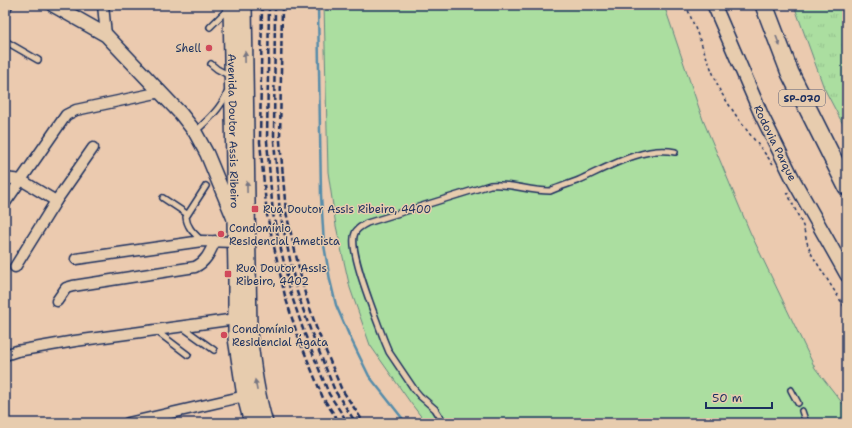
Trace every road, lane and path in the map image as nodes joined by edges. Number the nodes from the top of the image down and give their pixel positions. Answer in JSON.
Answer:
{"nodes":[{"id":1,"x":10,"y":5,"type":"edge"},
{"id":2,"x":53,"y":5,"type":"edge"},
{"id":3,"x":103,"y":5,"type":"edge"},
{"id":4,"x":686,"y":5,"type":"edge"},
{"id":5,"x":714,"y":5,"type":"edge"},
{"id":6,"x":764,"y":5,"type":"edge"},
{"id":7,"x":235,"y":6,"type":"edge"},
{"id":8,"x":5,"y":14,"type":"edge"},
{"id":9,"x":210,"y":27,"type":"dead end"},
{"id":10,"x":106,"y":35,"type":"junction"},
{"id":11,"x":5,"y":41,"type":"edge"},
{"id":12,"x":38,"y":60,"type":"dead end"},
{"id":13,"x":211,"y":64,"type":"dead end"},
{"id":14,"x":232,"y":79,"type":"junction"},
{"id":15,"x":161,"y":92,"type":"junction"},
{"id":16,"x":195,"y":132,"type":"junction"},
{"id":17,"x":93,"y":148,"type":"dead end"},
{"id":18,"x":675,"y":152,"type":"dead end"},
{"id":19,"x":775,"y":167,"type":"dead end"},
{"id":20,"x":5,"y":178,"type":"edge"},
{"id":21,"x":21,"y":180,"type":"junction"},
{"id":22,"x":206,"y":186,"type":"dead end"},
{"id":23,"x":784,"y":187,"type":"dead end"},
{"id":24,"x":847,"y":187,"type":"edge"},
{"id":25,"x":163,"y":198,"type":"dead end"},
{"id":26,"x":56,"y":201,"type":"junction"},
{"id":27,"x":5,"y":203,"type":"edge"},
{"id":28,"x":187,"y":214,"type":"junction"},
{"id":29,"x":235,"y":222,"type":"junction"},
{"id":30,"x":202,"y":241,"type":"junction"},
{"id":31,"x":215,"y":241,"type":"junction"},
{"id":32,"x":236,"y":242,"type":"junction"},
{"id":33,"x":76,"y":259,"type":"dead end"},
{"id":34,"x":15,"y":267,"type":"dead end"},
{"id":35,"x":847,"y":276,"type":"edge"},
{"id":36,"x":57,"y":301,"type":"dead end"},
{"id":37,"x":847,"y":311,"type":"edge"},
{"id":38,"x":236,"y":319,"type":"junction"},
{"id":39,"x":180,"y":326,"type":"junction"},
{"id":40,"x":154,"y":330,"type":"junction"},
{"id":41,"x":214,"y":350,"type":"dead end"},
{"id":42,"x":5,"y":355,"type":"edge"},
{"id":43,"x":188,"y":355,"type":"dead end"},
{"id":44,"x":791,"y":390,"type":"dead end"},
{"id":45,"x":245,"y":396,"type":"junction"},
{"id":46,"x":798,"y":403,"type":"dead end"},
{"id":47,"x":802,"y":411,"type":"dead end"},
{"id":48,"x":128,"y":423,"type":"edge"},
{"id":49,"x":252,"y":423,"type":"edge"},
{"id":50,"x":265,"y":423,"type":"edge"},
{"id":51,"x":444,"y":423,"type":"edge"},
{"id":52,"x":806,"y":423,"type":"edge"}],
"edges":[{"from":1,"to":8,"type":"lane"},
{"from":2,"to":10,"type":"street"},
{"from":3,"to":10,"type":"street"},
{"from":4,"to":19,"type":"path"},
{"from":5,"to":35,"type":"street","name":"Rodovia Parque"},
{"from":6,"to":24,"type":"highway","number":"SP-070","one_way":true},
{"from":7,"to":9,"type":"lane"},
{"from":7,"to":14,"type":"main road","name":"Avenida Doutor Assis Ribeiro"},
{"from":50,"to":7,"type":"main road","name":"Avenida Doutor Assis Ribeiro","one_way":true},
{"from":10,"to":15,"type":"street"},
{"from":11,"to":12,"type":"lane"},
{"from":13,"to":14,"type":"lane"},
{"from":14,"to":16,"type":"lane"},
{"from":14,"to":29,"type":"main road","name":"Avenida Doutor Assis Ribeiro"},
{"from":15,"to":16,"type":"street"},
{"from":15,"to":21,"type":"street"},
{"from":16,"to":29,"type":"street"},
{"from":17,"to":26,"type":"street"},
{"from":18,"to":51,"type":"lane"},
{"from":20,"to":21,"type":"street"},
{"from":21,"to":26,"type":"street"},
{"from":21,"to":27,"type":"street"},
{"from":22,"to":28,"type":"lane"},
{"from":23,"to":37,"type":"path"},
{"from":25,"to":28,"type":"lane"},
{"from":26,"to":34,"type":"street"},
{"from":28,"to":30,"type":"lane"},
{"from":29,"to":32,"type":"main road","name":"Avenida Doutor Assis Ribeiro"},
{"from":30,"to":31,"type":"street"},
{"from":30,"to":33,"type":"street"},
{"from":31,"to":32,"type":"street"},
{"from":31,"to":36,"type":"street"},
{"from":32,"to":38,"type":"main road","name":"Avenida Doutor Assis Ribeiro"},
{"from":38,"to":39,"type":"street"},
{"from":38,"to":45,"type":"main road","name":"Avenida Doutor Assis Ribeiro"},
{"from":39,"to":40,"type":"street"},
{"from":39,"to":41,"type":"lane"},
{"from":40,"to":42,"type":"street"},
{"from":40,"to":43,"type":"lane"},
{"from":44,"to":46,"type":"lane"},
{"from":45,"to":48,"type":"street"},
{"from":45,"to":49,"type":"main road","name":"Avenida Doutor Assis Ribeiro"},
{"from":47,"to":52,"type":"lane"}]}
